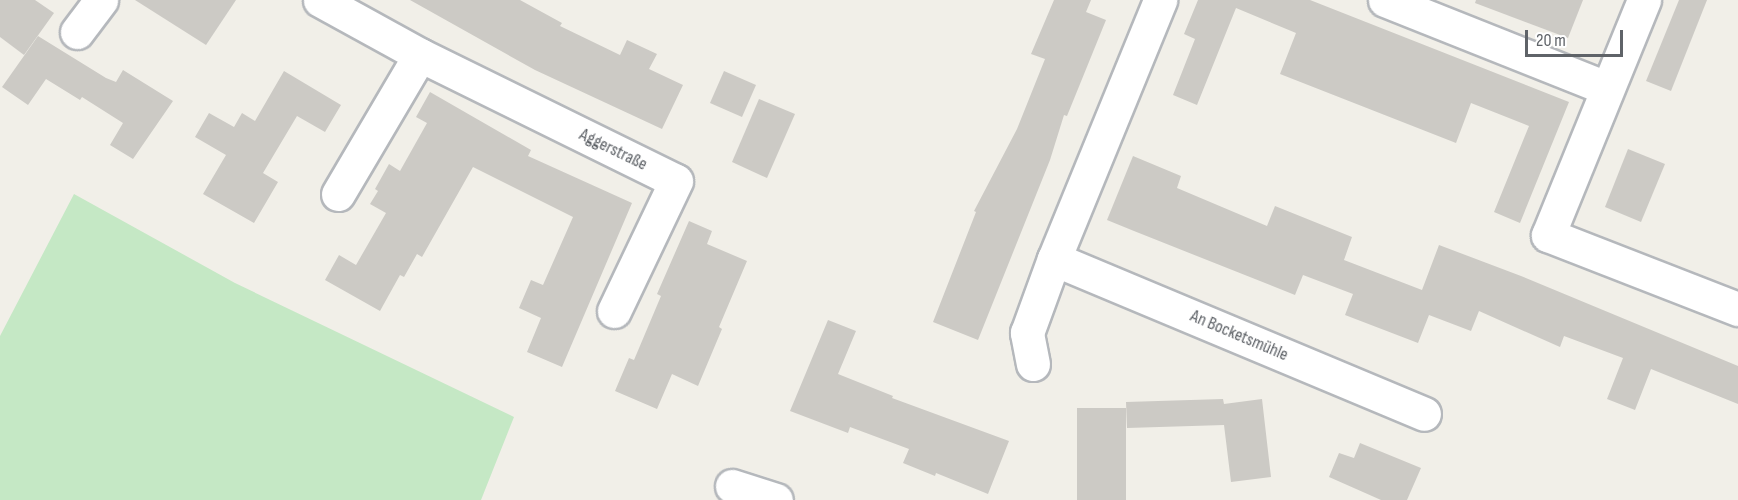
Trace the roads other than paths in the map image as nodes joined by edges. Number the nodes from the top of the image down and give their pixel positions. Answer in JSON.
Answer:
{"nodes":[{"id":1,"x":101,"y":0,"type":"edge"},
{"id":2,"x":320,"y":0,"type":"edge"},
{"id":3,"x":1160,"y":0,"type":"edge"},
{"id":4,"x":1385,"y":0,"type":"edge"},
{"id":5,"x":1644,"y":0,"type":"edge"},
{"id":6,"x":77,"y":32,"type":"dead end"},
{"id":7,"x":420,"y":55,"type":"junction"},
{"id":8,"x":1606,"y":88,"type":"junction"},
{"id":9,"x":338,"y":194,"type":"dead end"},
{"id":10,"x":1054,"y":259,"type":"junction"},
{"id":11,"x":1738,"y":309,"type":"edge"},
{"id":12,"x":614,"y":311,"type":"dead end"},
{"id":13,"x":1033,"y":363,"type":"dead end"},
{"id":14,"x":1424,"y":414,"type":"dead end"},
{"id":15,"x":732,"y":485,"type":"edge"},
{"id":16,"x":776,"y":500,"type":"edge"}],
"edges":[{"from":1,"to":6,"type":"street"},
{"from":2,"to":7,"type":"street","name":"Aggerstraße"},
{"from":3,"to":10,"type":"street"},
{"from":4,"to":8,"type":"street"},
{"from":5,"to":8,"type":"street"},
{"from":7,"to":9,"type":"street"},
{"from":7,"to":12,"type":"street","name":"Aggerstraße"},
{"from":8,"to":11,"type":"street"},
{"from":10,"to":13,"type":"street"},
{"from":10,"to":14,"type":"street","name":"An Bocketsmühle"},
{"from":15,"to":16,"type":"street"}]}
